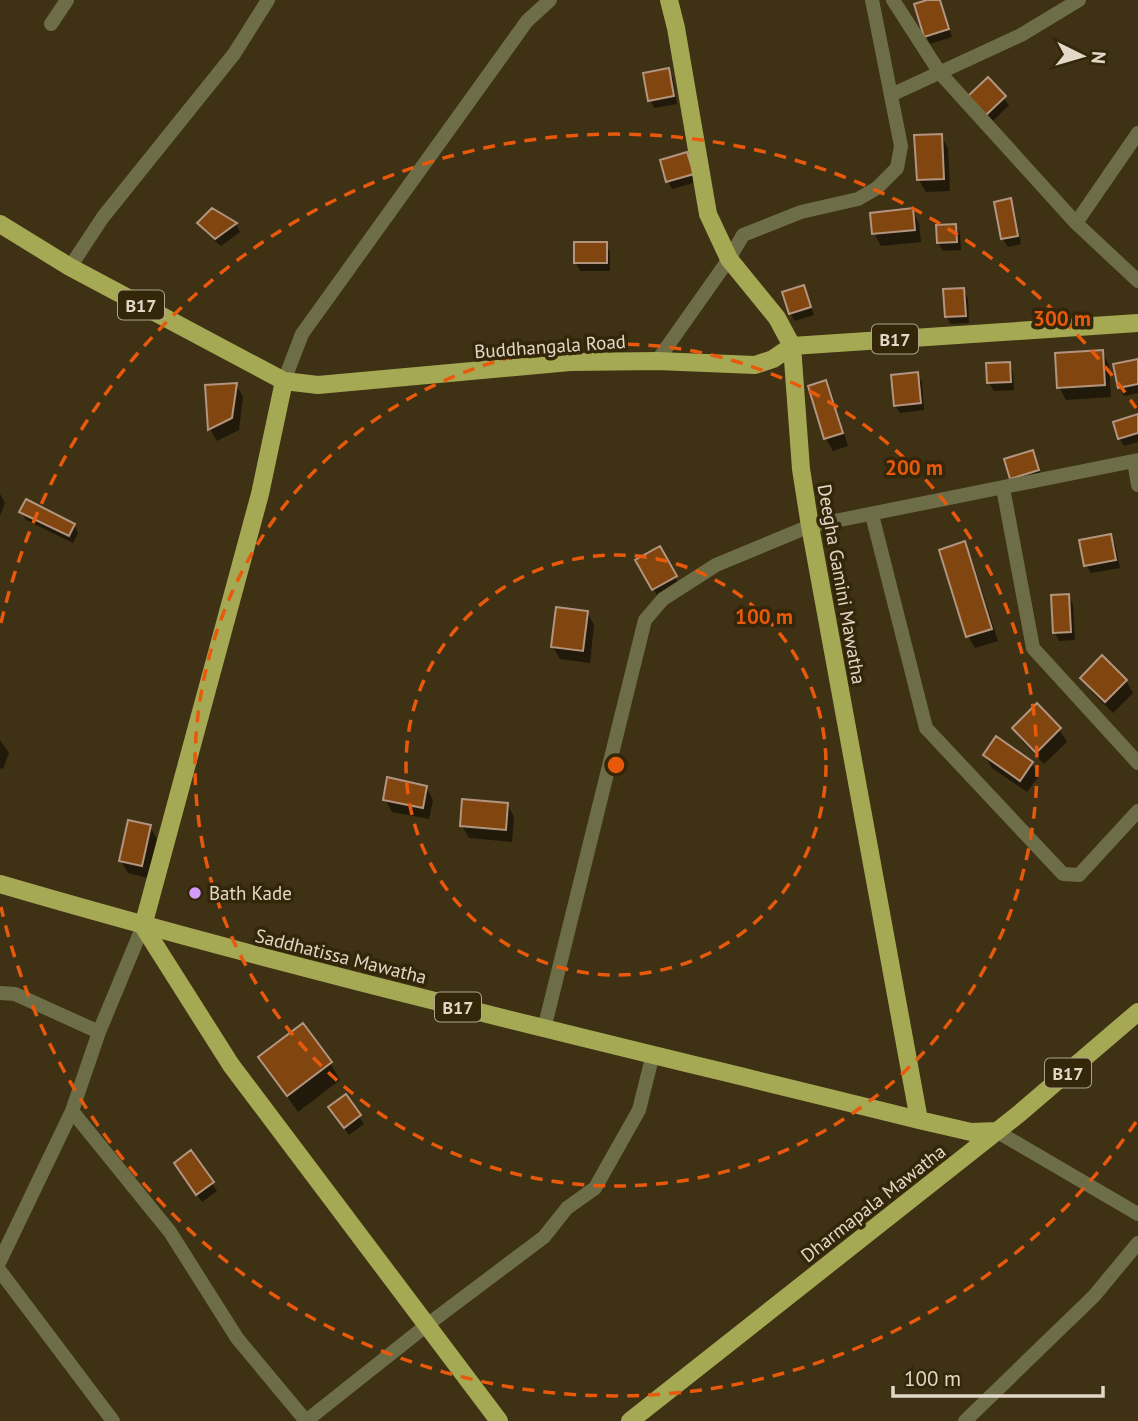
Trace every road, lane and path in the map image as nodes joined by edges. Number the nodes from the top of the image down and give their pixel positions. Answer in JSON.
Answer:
{"nodes":[{"id":1,"x":67,"y":0,"type":"edge"},
{"id":2,"x":268,"y":0,"type":"edge"},
{"id":3,"x":550,"y":0,"type":"edge"},
{"id":4,"x":669,"y":0,"type":"edge"},
{"id":5,"x":872,"y":0,"type":"edge"},
{"id":6,"x":893,"y":0,"type":"edge"},
{"id":7,"x":1079,"y":0,"type":"edge"},
{"id":8,"x":1058,"y":6,"type":"edge"},
{"id":9,"x":51,"y":24,"type":"dead end"},
{"id":10,"x":940,"y":73,"type":"junction"},
{"id":11,"x":891,"y":95,"type":"junction"},
{"id":12,"x":1138,"y":133,"type":"edge"},
{"id":13,"x":1076,"y":223,"type":"junction"},
{"id":14,"x":0,"y":225,"type":"edge"},
{"id":15,"x":729,"y":259,"type":"junction"},
{"id":16,"x":70,"y":267,"type":"junction"},
{"id":17,"x":1138,"y":281,"type":"edge"},
{"id":18,"x":1138,"y":323,"type":"edge"},
{"id":19,"x":792,"y":346,"type":"junction"},
{"id":20,"x":657,"y":361,"type":"junction"},
{"id":21,"x":284,"y":381,"type":"junction"},
{"id":22,"x":1136,"y":461,"type":"edge"},
{"id":23,"x":1138,"y":485,"type":"edge"},
{"id":24,"x":1003,"y":488,"type":"junction"},
{"id":25,"x":872,"y":515,"type":"junction"},
{"id":26,"x":810,"y":526,"type":"junction"},
{"id":27,"x":1138,"y":763,"type":"edge"},
{"id":28,"x":1138,"y":811,"type":"edge"},
{"id":29,"x":0,"y":884,"type":"edge"},
{"id":30,"x":143,"y":926,"type":"junction"},
{"id":31,"x":0,"y":993,"type":"edge"},
{"id":32,"x":1138,"y":1012,"type":"edge"},
{"id":33,"x":544,"y":1029,"type":"junction"},
{"id":34,"x":99,"y":1032,"type":"junction"},
{"id":35,"x":653,"y":1054,"type":"junction"},
{"id":36,"x":72,"y":1111,"type":"junction"},
{"id":37,"x":919,"y":1120,"type":"junction"},
{"id":38,"x":996,"y":1131,"type":"junction"},
{"id":39,"x":1138,"y":1214,"type":"edge"},
{"id":40,"x":1138,"y":1243,"type":"edge"},
{"id":41,"x":0,"y":1261,"type":"edge"},
{"id":42,"x":0,"y":1271,"type":"edge"},
{"id":43,"x":427,"y":1325,"type":"junction"},
{"id":44,"x":113,"y":1421,"type":"edge"},
{"id":45,"x":306,"y":1421,"type":"edge"},
{"id":46,"x":499,"y":1421,"type":"edge"},
{"id":47,"x":630,"y":1421,"type":"edge"},
{"id":48,"x":965,"y":1421,"type":"edge"}],
"edges":[{"from":1,"to":9,"type":"street"},
{"from":2,"to":16,"type":"street"},
{"from":3,"to":21,"type":"street"},
{"from":4,"to":15,"type":"main road","name":"Deegha Gamini Mawatha"},
{"from":5,"to":11,"type":"street"},
{"from":6,"to":10,"type":"street"},
{"from":7,"to":8,"type":"street"},
{"from":8,"to":10,"type":"street"},
{"from":10,"to":11,"type":"street"},
{"from":10,"to":13,"type":"street"},
{"from":11,"to":15,"type":"street"},
{"from":12,"to":13,"type":"street"},
{"from":13,"to":17,"type":"street"},
{"from":14,"to":16,"type":"main road","name":"Buddhangala Road","number":"B17"},
{"from":15,"to":19,"type":"main road","name":"Deegha Gamini Mawatha"},
{"from":15,"to":20,"type":"street"},
{"from":16,"to":21,"type":"main road","name":"Buddhangala Road","number":"B17"},
{"from":18,"to":19,"type":"main road","name":"Buddhangala Road","number":"B17"},
{"from":19,"to":20,"type":"main road","name":"Buddhangala Road","number":"B17"},
{"from":19,"to":26,"type":"main road","name":"Deegha Gamini Mawatha"},
{"from":20,"to":21,"type":"main road","name":"Buddhangala Road","number":"B17"},
{"from":21,"to":30,"type":"main road"},
{"from":22,"to":23,"type":"street"},
{"from":22,"to":24,"type":"street"},
{"from":24,"to":25,"type":"street"},
{"from":24,"to":27,"type":"street"},
{"from":25,"to":26,"type":"street"},
{"from":25,"to":28,"type":"street"},
{"from":26,"to":33,"type":"street"},
{"from":26,"to":37,"type":"main road","name":"Deegha Gamini Mawatha"},
{"from":29,"to":30,"type":"main road","name":"Saddhatissa Mawatha","number":"B17"},
{"from":30,"to":33,"type":"main road","name":"Saddhatissa Mawatha","number":"B17"},
{"from":30,"to":34,"type":"street"},
{"from":30,"to":43,"type":"main road"},
{"from":31,"to":34,"type":"street"},
{"from":32,"to":38,"type":"main road","name":"Dharmapala Mawatha","number":"B17"},
{"from":33,"to":35,"type":"main road","name":"Saddhatissa Mawatha","number":"B17"},
{"from":34,"to":36,"type":"street"},
{"from":35,"to":37,"type":"main road","name":"Saddhatissa Mawatha","number":"B17"},
{"from":35,"to":43,"type":"street"},
{"from":36,"to":41,"type":"street"},
{"from":36,"to":45,"type":"street"},
{"from":37,"to":38,"type":"main road","number":"B17"},
{"from":38,"to":39,"type":"street"},
{"from":38,"to":47,"type":"main road","name":"Dharmapala Mawatha","number":"B17"},
{"from":40,"to":48,"type":"street"},
{"from":42,"to":44,"type":"street"},
{"from":43,"to":45,"type":"street"},
{"from":43,"to":46,"type":"main road"}]}
